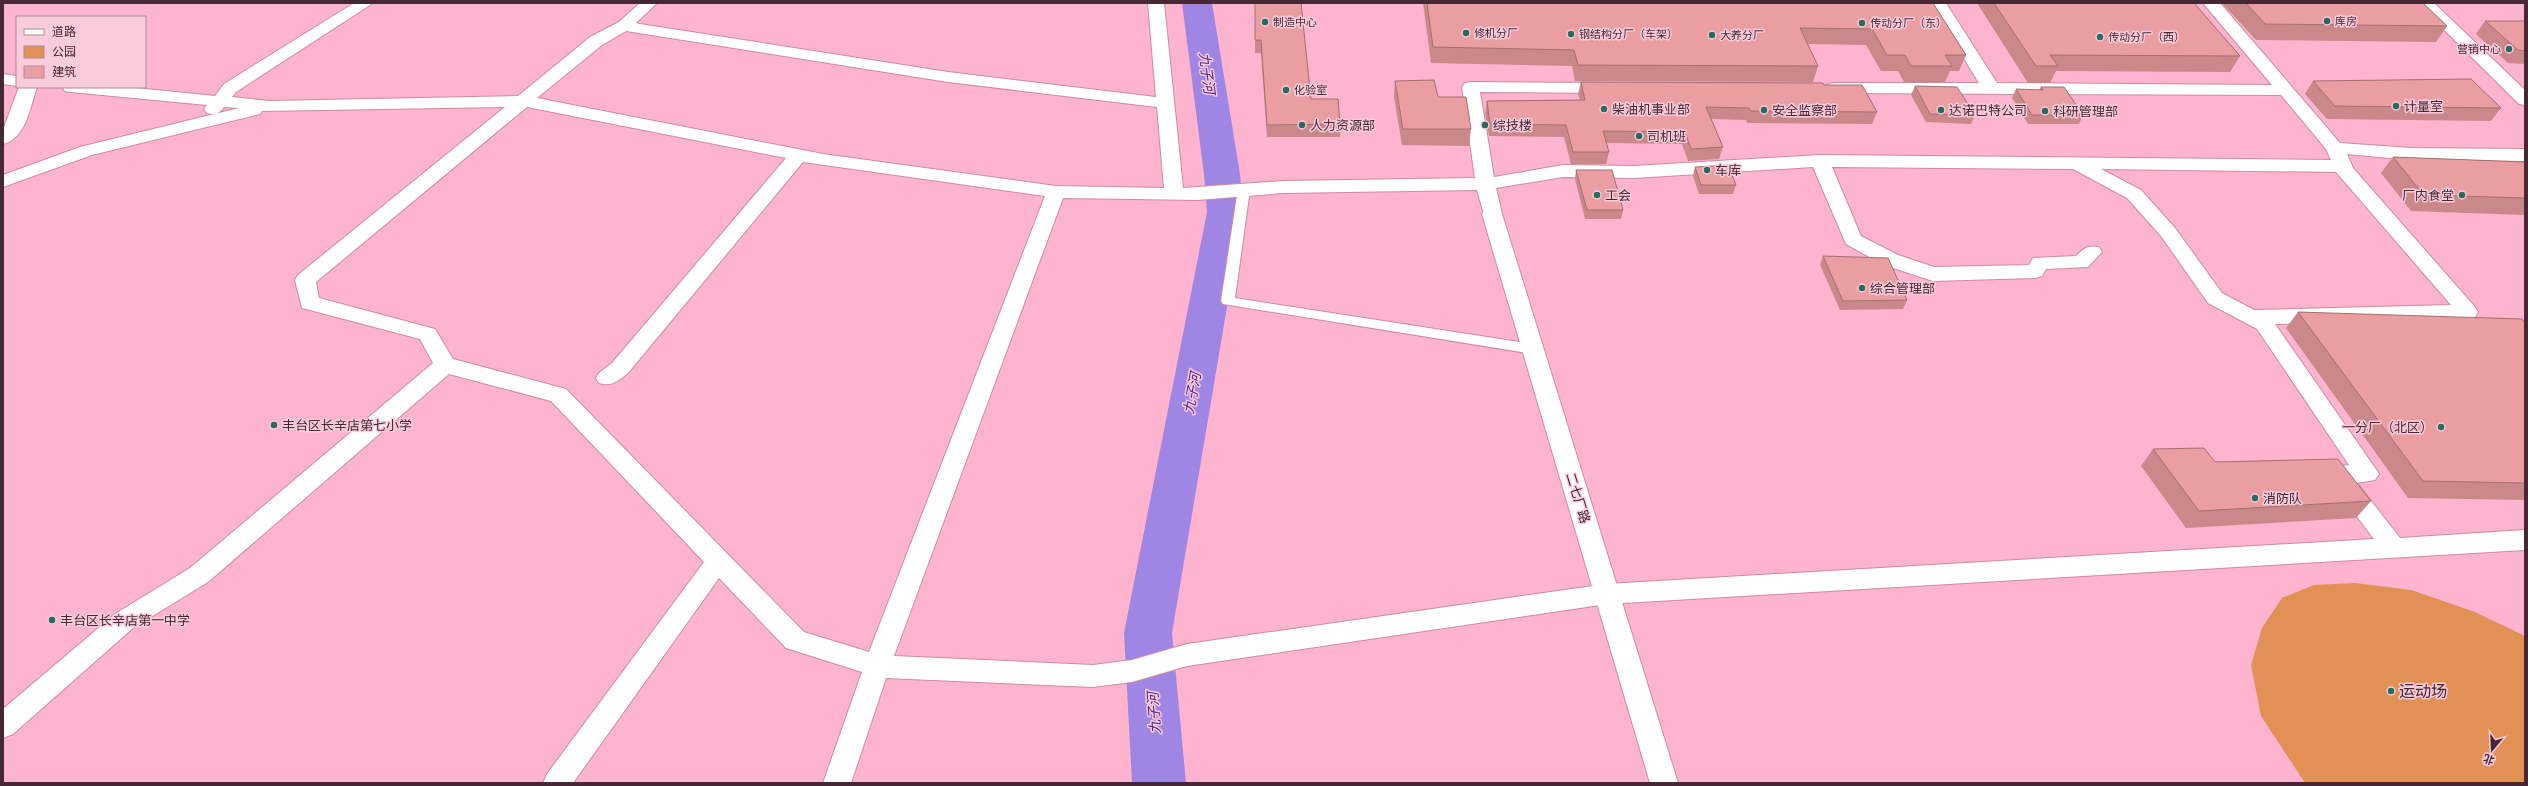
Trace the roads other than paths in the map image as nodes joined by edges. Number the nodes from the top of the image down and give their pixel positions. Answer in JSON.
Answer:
{"nodes":[{"id":1,"x":365,"y":3,"type":"edge"},
{"id":2,"x":649,"y":3,"type":"edge"},
{"id":3,"x":1156,"y":3,"type":"edge"},
{"id":4,"x":1938,"y":3,"type":"edge"},
{"id":5,"x":2211,"y":3,"type":"edge"},
{"id":6,"x":2425,"y":3,"type":"edge"},
{"id":7,"x":625,"y":25,"type":"junction"},
{"id":8,"x":3,"y":79,"type":"edge"},
{"id":9,"x":16,"y":81,"type":"edge"},
{"id":10,"x":28,"y":88,"type":"edge"},
{"id":11,"x":81,"y":88,"type":"edge"},
{"id":12,"x":1628,"y":88,"type":"edge"},
{"id":13,"x":1818,"y":88,"type":"edge"},
{"id":14,"x":1991,"y":88,"type":"junction"},
{"id":15,"x":2285,"y":90,"type":"junction"},
{"id":16,"x":2525,"y":100,"type":"edge"},
{"id":17,"x":219,"y":101,"type":"junction"},
{"id":18,"x":523,"y":101,"type":"junction"},
{"id":19,"x":1165,"y":102,"type":"junction"},
{"id":20,"x":269,"y":106,"type":"junction"},
{"id":21,"x":202,"y":123,"type":"junction"},
{"id":22,"x":3,"y":139,"type":"edge"},
{"id":23,"x":2335,"y":148,"type":"junction"},
{"id":24,"x":2525,"y":155,"type":"edge"},
{"id":25,"x":798,"y":156,"type":"junction"},
{"id":26,"x":1820,"y":161,"type":"junction"},
{"id":27,"x":2077,"y":165,"type":"junction"},
{"id":28,"x":2343,"y":166,"type":"junction"},
{"id":29,"x":3,"y":180,"type":"edge"},
{"id":30,"x":1486,"y":184,"type":"junction"},
{"id":31,"x":1244,"y":189,"type":"junction"},
{"id":32,"x":1056,"y":192,"type":"junction"},
{"id":33,"x":1174,"y":194,"type":"junction"},
{"id":34,"x":2092,"y":252,"type":"dead end"},
{"id":35,"x":2251,"y":317,"type":"junction"},
{"id":36,"x":1533,"y":349,"type":"junction"},
{"id":37,"x":445,"y":365,"type":"junction"},
{"id":38,"x":607,"y":378,"type":"dead end"},
{"id":39,"x":2525,"y":540,"type":"edge"},
{"id":40,"x":2394,"y":548,"type":"junction"},
{"id":41,"x":718,"y":560,"type":"junction"},
{"id":42,"x":1607,"y":594,"type":"junction"},
{"id":43,"x":877,"y":666,"type":"junction"},
{"id":44,"x":3,"y":726,"type":"edge"},
{"id":45,"x":558,"y":783,"type":"edge"},
{"id":46,"x":837,"y":783,"type":"edge"},
{"id":47,"x":1664,"y":783,"type":"edge"}],
"edges":[{"from":1,"to":17,"type":"street"},
{"from":2,"to":7,"type":"street"},
{"from":3,"to":19,"type":"street"},
{"from":4,"to":14,"type":"street"},
{"from":5,"to":15,"type":"street"},
{"from":6,"to":16,"type":"street"},
{"from":7,"to":18,"type":"street"},
{"from":7,"to":19,"type":"street"},
{"from":8,"to":9,"type":"street"},
{"from":10,"to":22,"type":"street"},
{"from":11,"to":17,"type":"street"},
{"from":12,"to":30,"type":"street","name":"二七厂路"},
{"from":13,"to":14,"type":"street"},
{"from":14,"to":15,"type":"street"},
{"from":15,"to":23,"type":"street"},
{"from":17,"to":20,"type":"street"},
{"from":17,"to":21,"type":"street"},
{"from":18,"to":20,"type":"street"},
{"from":18,"to":25,"type":"street"},
{"from":18,"to":37,"type":"street"},
{"from":19,"to":33,"type":"street"},
{"from":20,"to":21,"type":"street"},
{"from":21,"to":29,"type":"street"},
{"from":23,"to":24,"type":"street"},
{"from":23,"to":28,"type":"street"},
{"from":25,"to":32,"type":"street"},
{"from":25,"to":38,"type":"street"},
{"from":26,"to":27,"type":"street"},
{"from":26,"to":30,"type":"street"},
{"from":26,"to":34,"type":"street"},
{"from":27,"to":28,"type":"street"},
{"from":27,"to":35,"type":"street"},
{"from":28,"to":35,"type":"street"},
{"from":30,"to":31,"type":"street"},
{"from":30,"to":36,"type":"street","name":"二七厂路"},
{"from":31,"to":33,"type":"street"},
{"from":31,"to":36,"type":"lane"},
{"from":32,"to":33,"type":"street"},
{"from":32,"to":43,"type":"street"},
{"from":35,"to":40,"type":"street"},
{"from":36,"to":42,"type":"street","name":"二七厂路"},
{"from":37,"to":41,"type":"street"},
{"from":37,"to":44,"type":"street"},
{"from":39,"to":40,"type":"street"},
{"from":40,"to":42,"type":"street"},
{"from":41,"to":43,"type":"street"},
{"from":41,"to":45,"type":"street"},
{"from":42,"to":43,"type":"street"},
{"from":42,"to":47,"type":"street","name":"二七厂路"},
{"from":43,"to":46,"type":"street"}]}
